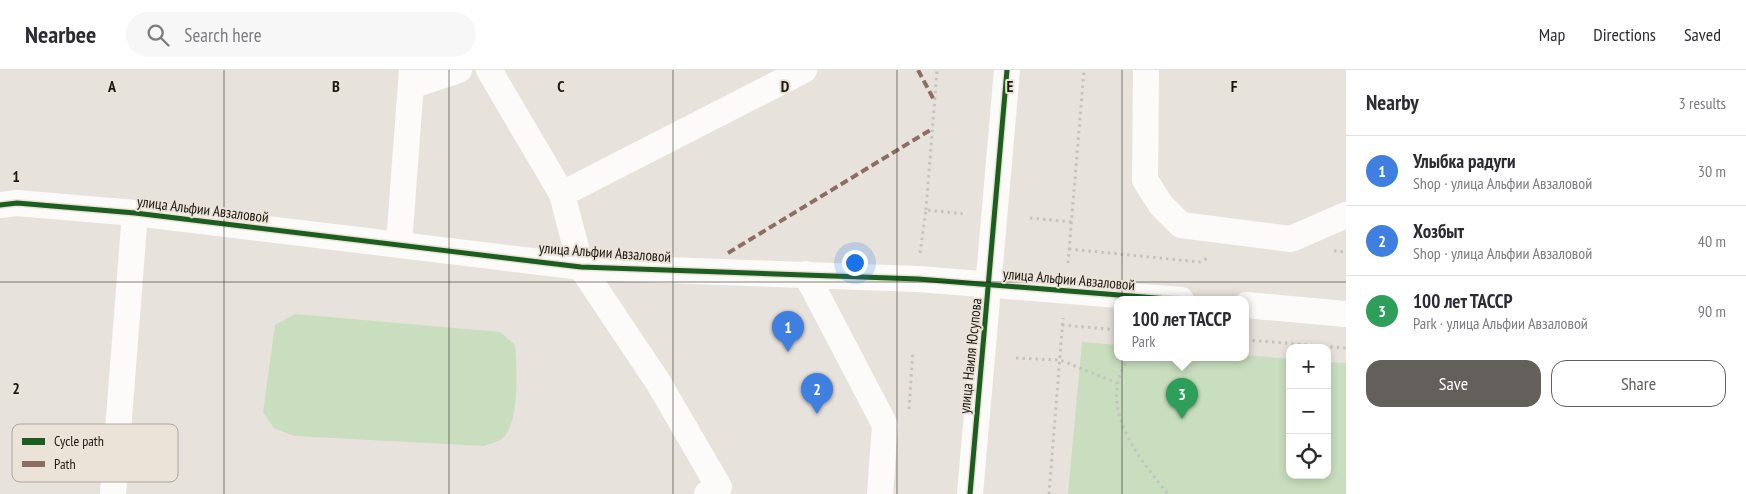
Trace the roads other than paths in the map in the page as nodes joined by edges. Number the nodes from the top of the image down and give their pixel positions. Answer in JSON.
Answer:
{"nodes":[{"id":1,"x":459,"y":70,"type":"edge"},
{"id":2,"x":488,"y":70,"type":"edge"},
{"id":3,"x":804,"y":70,"type":"edge"},
{"id":4,"x":1007,"y":70,"type":"edge"},
{"id":5,"x":1146,"y":70,"type":"edge"},
{"id":6,"x":411,"y":78,"type":"edge"},
{"id":7,"x":562,"y":194,"type":"junction"},
{"id":8,"x":0,"y":205,"type":"edge"},
{"id":9,"x":135,"y":213,"type":"junction"},
{"id":10,"x":1346,"y":214,"type":"edge"},
{"id":11,"x":399,"y":244,"type":"junction"},
{"id":12,"x":581,"y":267,"type":"junction"},
{"id":13,"x":806,"y":274,"type":"junction"},
{"id":14,"x":989,"y":285,"type":"junction"},
{"id":15,"x":1130,"y":296,"type":"edge"},
{"id":16,"x":1249,"y":306,"type":"edge"},
{"id":17,"x":1346,"y":314,"type":"edge"},
{"id":18,"x":118,"y":424,"type":"edge"},
{"id":19,"x":707,"y":494,"type":"edge"},
{"id":20,"x":880,"y":494,"type":"edge"},
{"id":21,"x":970,"y":494,"type":"edge"}],
"edges":[{"from":1,"to":6,"type":"street"},
{"from":2,"to":7,"type":"street"},
{"from":3,"to":7,"type":"street"},
{"from":4,"to":14,"type":"street","name":"улица Наиля Юсупова"},
{"from":5,"to":10,"type":"street"},
{"from":6,"to":11,"type":"street"},
{"from":7,"to":12,"type":"street"},
{"from":8,"to":9,"type":"street","name":"улица Альфии Авзаловой"},
{"from":9,"to":11,"type":"street","name":"улица Альфии Авзаловой"},
{"from":9,"to":18,"type":"street"},
{"from":11,"to":12,"type":"street","name":"улица Альфии Авзаловой"},
{"from":12,"to":13,"type":"street","name":"улица Альфии Авзаловой"},
{"from":12,"to":19,"type":"street"},
{"from":13,"to":14,"type":"street","name":"улица Альфии Авзаловой"},
{"from":13,"to":20,"type":"street"},
{"from":14,"to":15,"type":"street","name":"улица Альфии Авзаловой"},
{"from":14,"to":21,"type":"street","name":"улица Наиля Юсупова"},
{"from":16,"to":17,"type":"street"}]}
